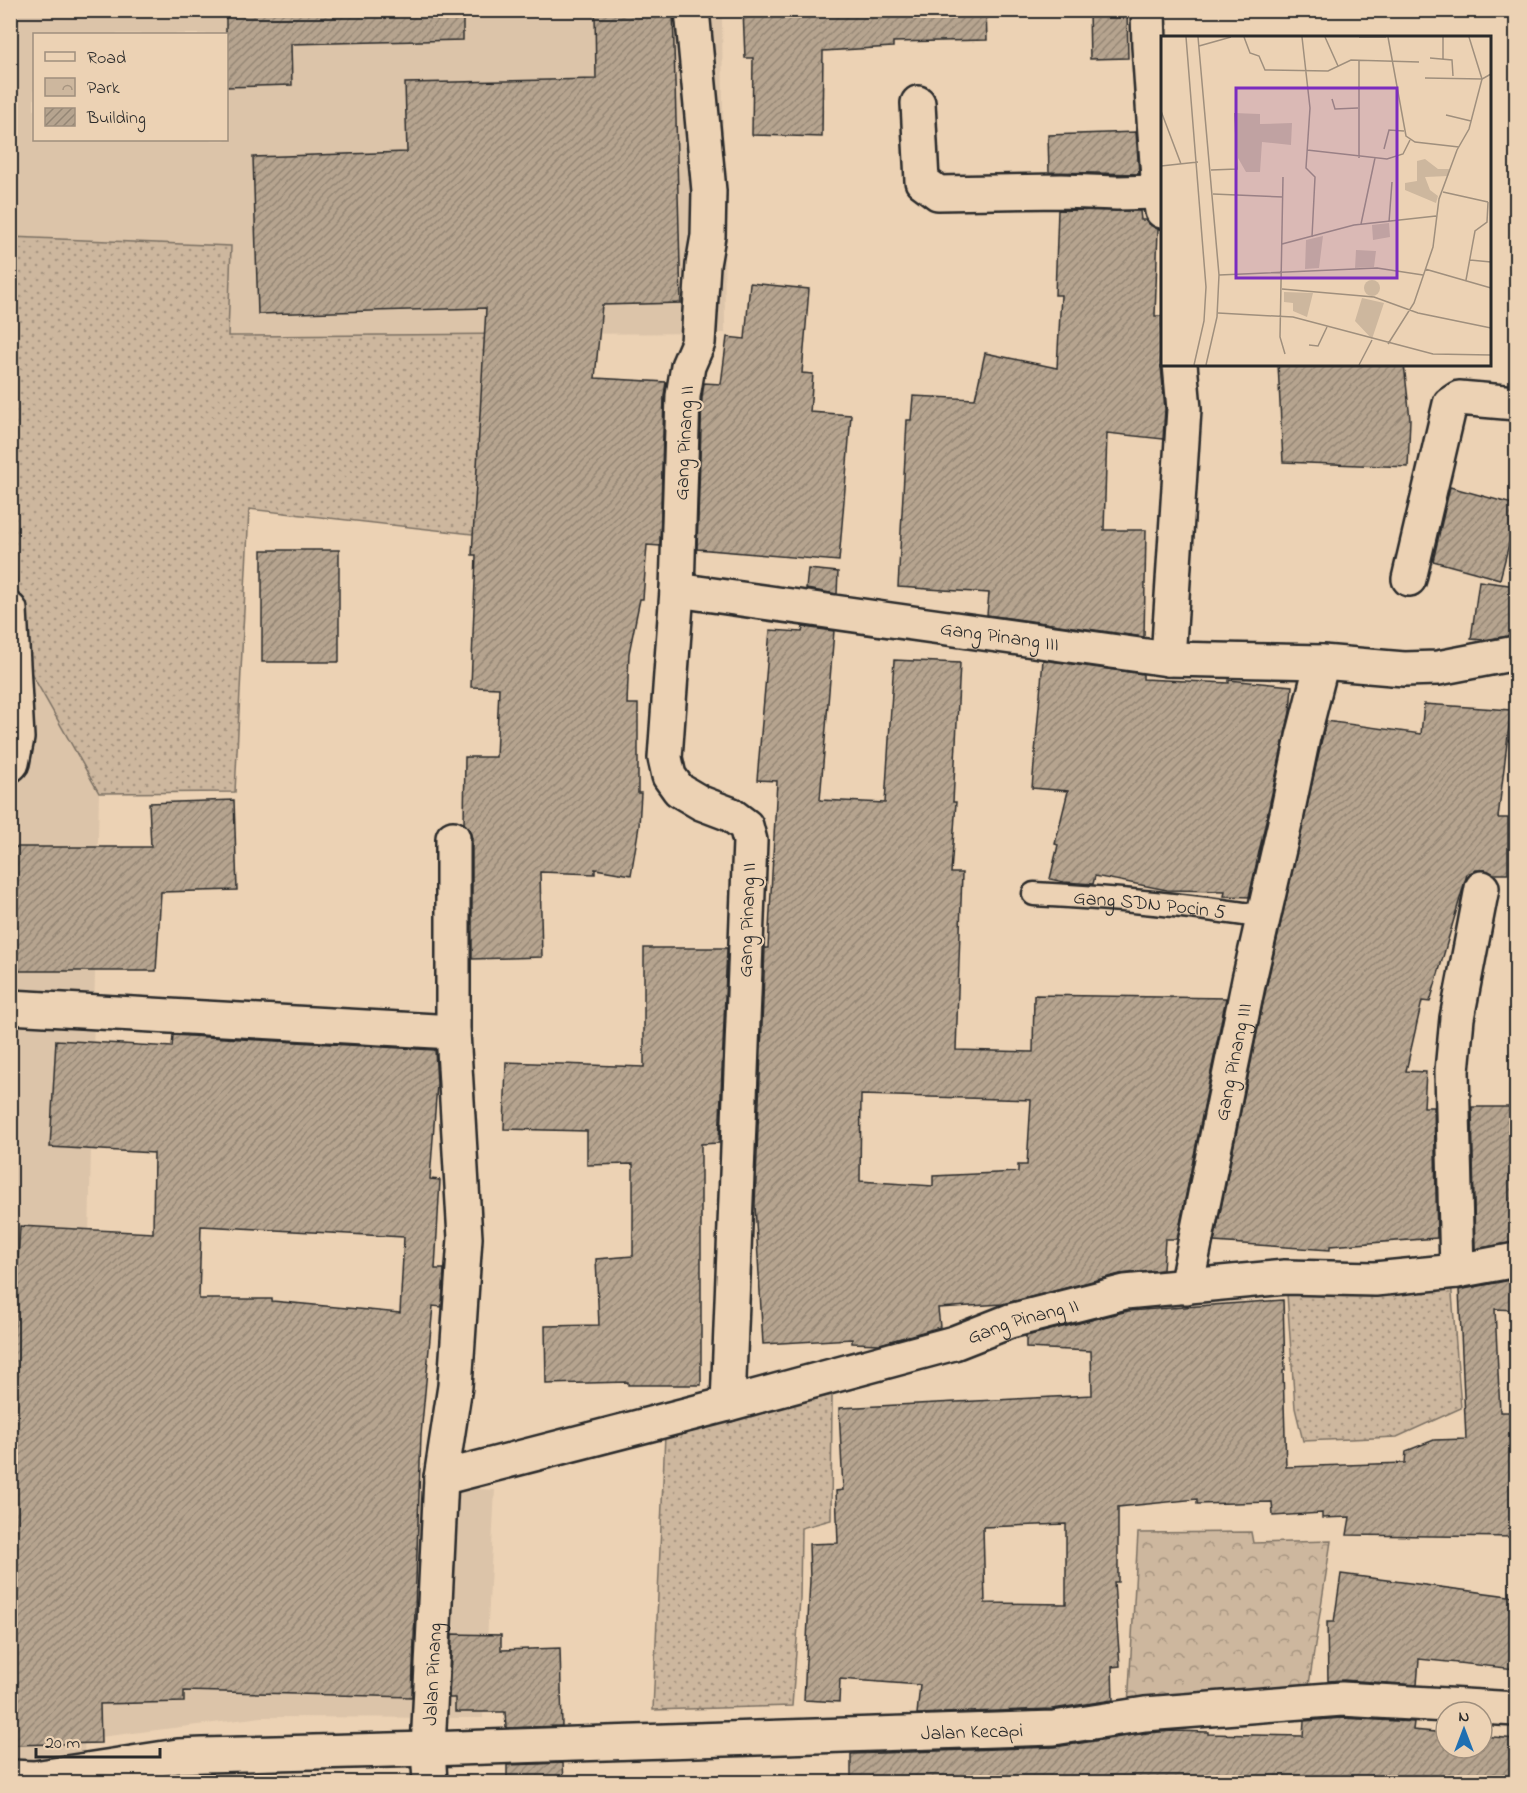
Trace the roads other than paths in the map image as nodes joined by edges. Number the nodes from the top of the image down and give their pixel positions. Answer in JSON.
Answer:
{"nodes":[{"id":1,"x":692,"y":10,"type":"edge"},
{"id":2,"x":1148,"y":10,"type":"edge"},
{"id":3,"x":918,"y":104,"type":"dead end"},
{"id":4,"x":1161,"y":202,"type":"edge"},
{"id":5,"x":1180,"y":366,"type":"edge"},
{"id":6,"x":1516,"y":403,"type":"edge"},
{"id":7,"x":1409,"y":579,"type":"dead end"},
{"id":8,"x":677,"y":590,"type":"junction"},
{"id":9,"x":10,"y":610,"type":"edge"},
{"id":10,"x":1516,"y":653,"type":"edge"},
{"id":11,"x":1168,"y":659,"type":"junction"},
{"id":12,"x":1322,"y":662,"type":"junction"},
{"id":13,"x":10,"y":765,"type":"edge"},
{"id":14,"x":453,"y":838,"type":"dead end"},
{"id":15,"x":1482,"y":888,"type":"dead end"},
{"id":16,"x":1034,"y":894,"type":"dead end"},
{"id":17,"x":1264,"y":916,"type":"junction"},
{"id":18,"x":10,"y":1007,"type":"edge"},
{"id":19,"x":453,"y":1032,"type":"junction"},
{"id":20,"x":1516,"y":1260,"type":"edge"},
{"id":21,"x":1457,"y":1271,"type":"junction"},
{"id":22,"x":1186,"y":1287,"type":"junction"},
{"id":23,"x":728,"y":1404,"type":"junction"},
{"id":24,"x":441,"y":1478,"type":"junction"},
{"id":25,"x":1516,"y":1709,"type":"edge"},
{"id":26,"x":428,"y":1749,"type":"junction"},
{"id":27,"x":10,"y":1777,"type":"edge"},
{"id":28,"x":430,"y":1782,"type":"edge"}],
"edges":[{"from":1,"to":8,"type":"street","name":"Gang Pinang II"},
{"from":2,"to":4,"type":"street"},
{"from":3,"to":4,"type":"street"},
{"from":5,"to":11,"type":"street"},
{"from":6,"to":7,"type":"street"},
{"from":8,"to":11,"type":"street","name":"Gang Pinang III"},
{"from":8,"to":23,"type":"street","name":"Gang Pinang II"},
{"from":9,"to":13,"type":"street"},
{"from":10,"to":12,"type":"street","name":"Gang Pinang III"},
{"from":11,"to":12,"type":"street","name":"Gang Pinang III"},
{"from":12,"to":17,"type":"street","name":"Gang Pinang III"},
{"from":14,"to":19,"type":"street","name":"Jalan Pinang"},
{"from":15,"to":21,"type":"street"},
{"from":16,"to":17,"type":"lane","name":"Gang SDN Pocin 5"},
{"from":17,"to":22,"type":"street","name":"Gang Pinang III"},
{"from":18,"to":19,"type":"street"},
{"from":19,"to":24,"type":"street","name":"Jalan Pinang"},
{"from":20,"to":21,"type":"street","name":"Gang Pinang II"},
{"from":21,"to":22,"type":"street","name":"Gang Pinang II"},
{"from":22,"to":23,"type":"street","name":"Gang Pinang II"},
{"from":23,"to":24,"type":"street"},
{"from":24,"to":26,"type":"street","name":"Jalan Pinang"},
{"from":25,"to":26,"type":"street","name":"Jalan Kecapi"},
{"from":26,"to":27,"type":"street","name":"Jalan Pinang"},
{"from":26,"to":28,"type":"street"}]}
